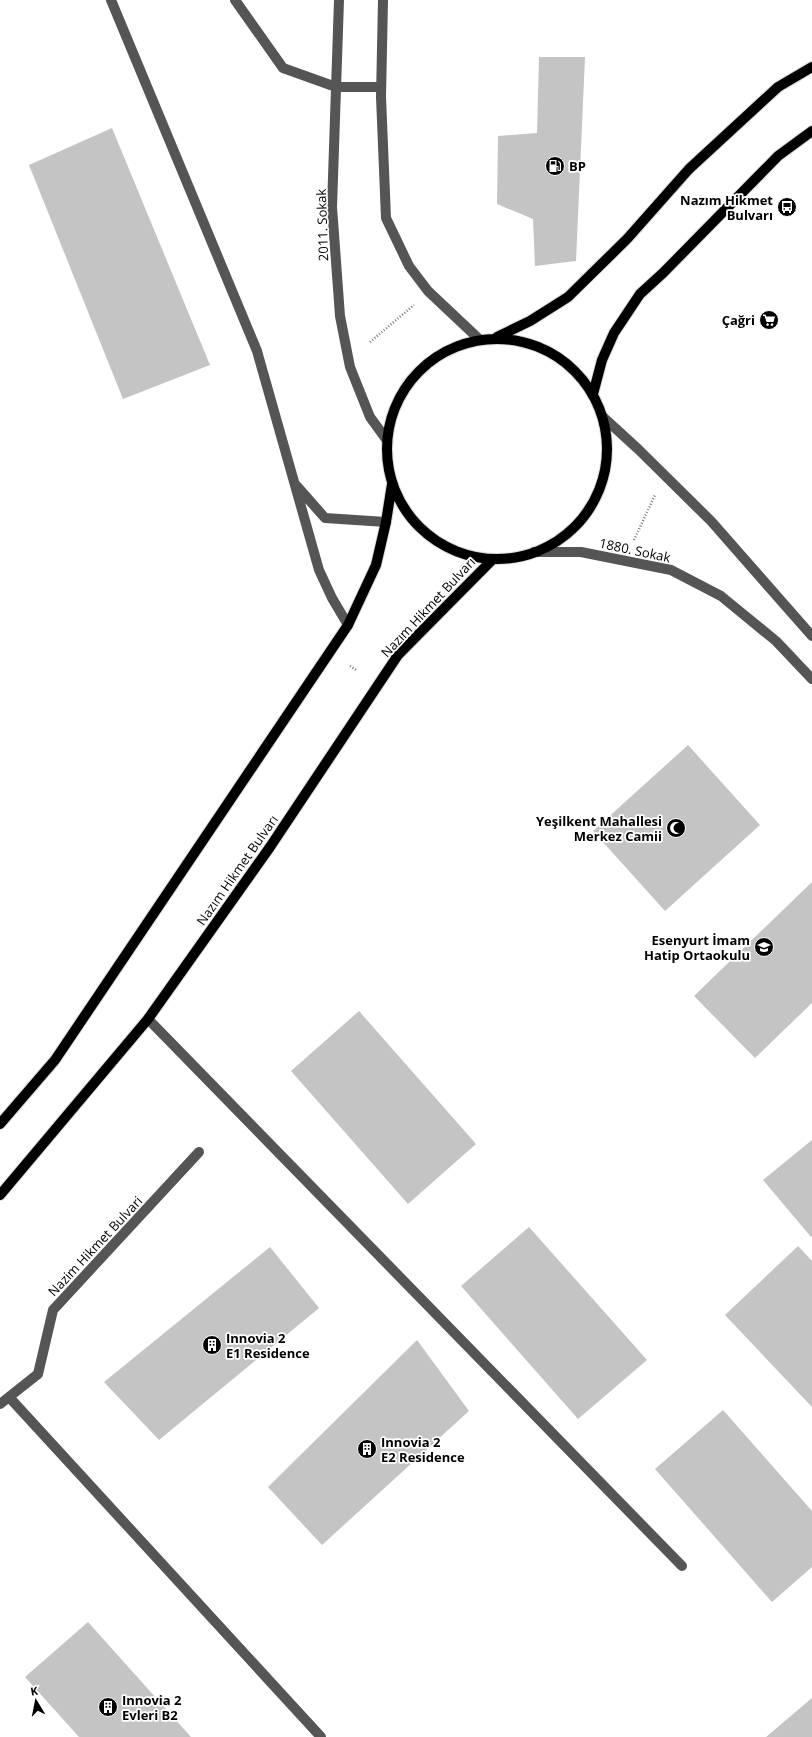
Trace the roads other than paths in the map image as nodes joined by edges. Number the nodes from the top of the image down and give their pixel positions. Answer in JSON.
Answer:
{"nodes":[{"id":1,"x":111,"y":0,"type":"edge"},
{"id":2,"x":235,"y":0,"type":"edge"},
{"id":3,"x":339,"y":0,"type":"edge"},
{"id":4,"x":383,"y":0,"type":"edge"},
{"id":5,"x":812,"y":67,"type":"edge"},
{"id":6,"x":336,"y":87,"type":"junction"},
{"id":7,"x":381,"y":87,"type":"junction"},
{"id":8,"x":812,"y":132,"type":"edge"},
{"id":9,"x":494,"y":339,"type":"junction"},
{"id":10,"x":480,"y":340,"type":"junction"},
{"id":11,"x":593,"y":394,"type":"junction"},
{"id":12,"x":603,"y":417,"type":"junction"},
{"id":13,"x":386,"y":439,"type":"junction"},
{"id":14,"x":294,"y":482,"type":"junction"},
{"id":15,"x":392,"y":484,"type":"junction"},
{"id":16,"x":386,"y":522,"type":"junction"},
{"id":17,"x":534,"y":552,"type":"junction"},
{"id":18,"x":492,"y":559,"type":"junction"},
{"id":19,"x":348,"y":625,"type":"junction"},
{"id":20,"x":812,"y":636,"type":"edge"},
{"id":21,"x":812,"y":679,"type":"edge"},
{"id":22,"x":148,"y":1019,"type":"junction"},
{"id":23,"x":0,"y":1124,"type":"edge"},
{"id":24,"x":199,"y":1152,"type":"dead end"},
{"id":25,"x":0,"y":1195,"type":"edge"},
{"id":26,"x":9,"y":1397,"type":"junction"},
{"id":27,"x":0,"y":1404,"type":"edge"},
{"id":28,"x":682,"y":1566,"type":"dead end"},
{"id":29,"x":321,"y":1737,"type":"edge"}],
"edges":[{"from":1,"to":14,"type":"street"},
{"from":2,"to":6,"type":"street"},
{"from":3,"to":6,"type":"street","name":"2011. Sokak"},
{"from":4,"to":7,"type":"street"},
{"from":5,"to":9,"type":"main road"},
{"from":6,"to":7,"type":"street"},
{"from":6,"to":13,"type":"street","name":"2011. Sokak"},
{"from":7,"to":10,"type":"street"},
{"from":8,"to":11,"type":"main road"},
{"from":9,"to":10,"type":"main road"},
{"from":9,"to":11,"type":"main road"},
{"from":10,"to":13,"type":"main road"},
{"from":11,"to":12,"type":"main road"},
{"from":12,"to":17,"type":"main road"},
{"from":12,"to":20,"type":"street"},
{"from":13,"to":15,"type":"main road"},
{"from":14,"to":16,"type":"street"},
{"from":14,"to":19,"type":"street"},
{"from":15,"to":16,"type":"main road"},
{"from":15,"to":18,"type":"main road"},
{"from":16,"to":19,"type":"main road"},
{"from":17,"to":18,"type":"main road"},
{"from":17,"to":21,"type":"street","name":"1880. Sokak"},
{"from":18,"to":22,"type":"main road","name":"Nazım Hikmet Bulvarı"},
{"from":19,"to":23,"type":"main road"},
{"from":22,"to":25,"type":"main road","name":"Nazım Hikmet Bulvarı"},
{"from":22,"to":28,"type":"street"},
{"from":24,"to":26,"type":"street","name":"Nazim Hikmet Bulvari"},
{"from":26,"to":27,"type":"street","name":"Nazim Hikmet Bulvari"},
{"from":26,"to":29,"type":"street"}]}
